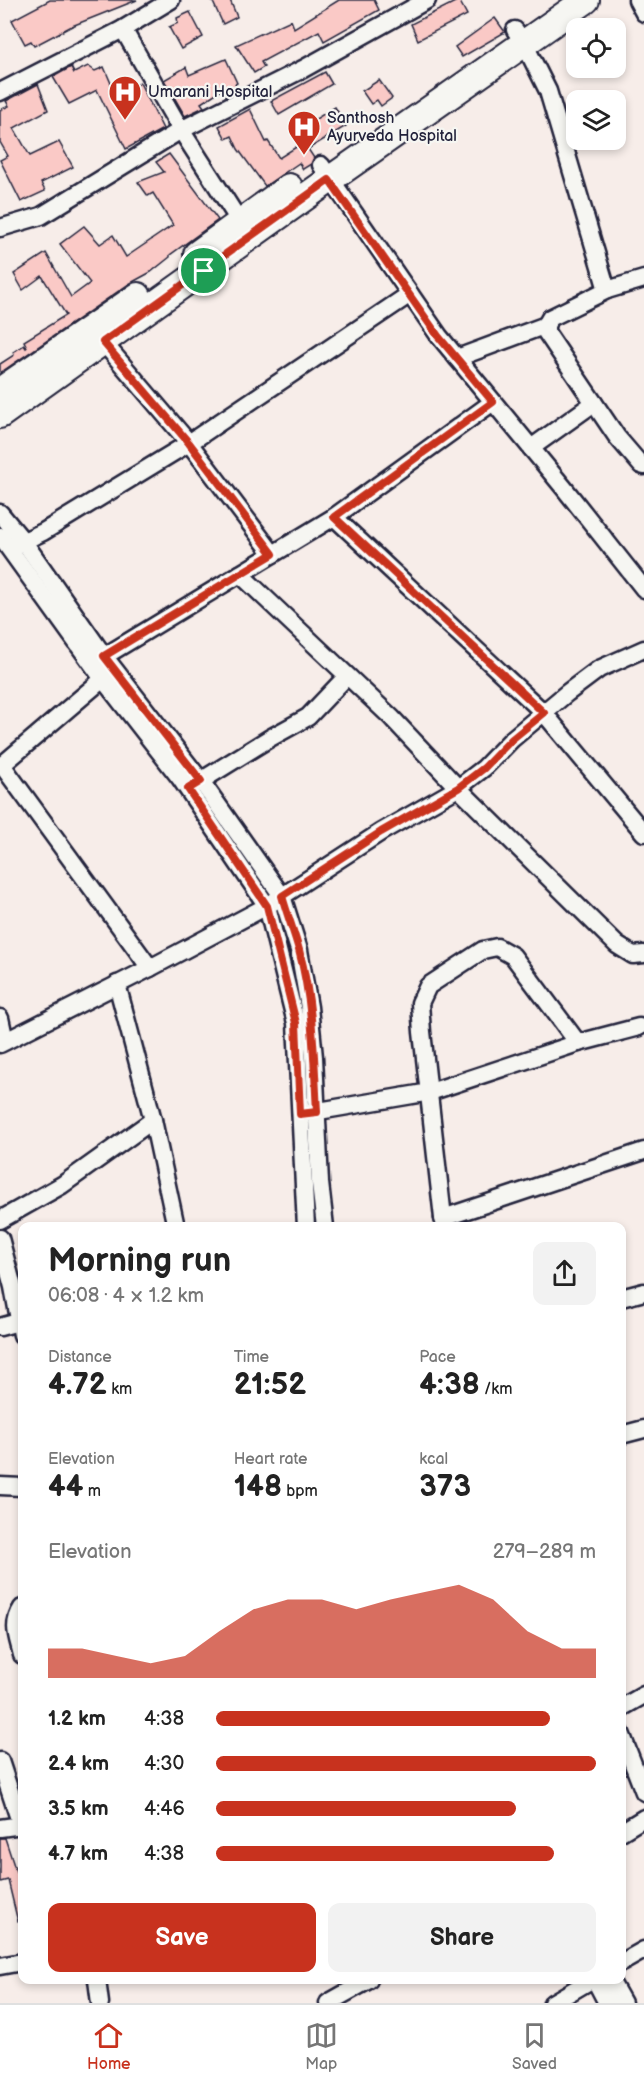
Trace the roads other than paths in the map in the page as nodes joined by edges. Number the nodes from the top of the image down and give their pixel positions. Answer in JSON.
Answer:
{"nodes":[{"id":1,"x":171,"y":0,"type":"edge"},
{"id":2,"x":427,"y":0,"type":"edge"},
{"id":3,"x":559,"y":0,"type":"edge"},
{"id":4,"x":586,"y":0,"type":"edge"},
{"id":5,"x":638,"y":0,"type":"edge"},
{"id":6,"x":644,"y":13,"type":"edge"},
{"id":7,"x":123,"y":29,"type":"junction"},
{"id":8,"x":520,"y":36,"type":"junction"},
{"id":9,"x":0,"y":92,"type":"edge"},
{"id":10,"x":181,"y":130,"type":"junction"},
{"id":11,"x":325,"y":172,"type":"junction"},
{"id":12,"x":240,"y":222,"type":"junction"},
{"id":13,"x":0,"y":228,"type":"edge"},
{"id":14,"x":644,"y":279,"type":"edge"},
{"id":15,"x":607,"y":290,"type":"junction"},
{"id":16,"x":410,"y":294,"type":"junction"},
{"id":17,"x":546,"y":325,"type":"junction"},
{"id":18,"x":103,"y":342,"type":"junction"},
{"id":19,"x":457,"y":358,"type":"junction"},
{"id":20,"x":0,"y":391,"type":"edge"},
{"id":21,"x":493,"y":402,"type":"junction"},
{"id":22,"x":594,"y":403,"type":"junction"},
{"id":23,"x":0,"y":415,"type":"edge"},
{"id":24,"x":189,"y":443,"type":"junction"},
{"id":25,"x":531,"y":448,"type":"junction"},
{"id":26,"x":644,"y":466,"type":"edge"},
{"id":27,"x":0,"y":513,"type":"edge"},
{"id":28,"x":334,"y":517,"type":"junction"},
{"id":29,"x":11,"y":542,"type":"edge"},
{"id":30,"x":273,"y":554,"type":"junction"},
{"id":31,"x":240,"y":574,"type":"junction"},
{"id":32,"x":644,"y":589,"type":"edge"},
{"id":33,"x":644,"y":649,"type":"edge"},
{"id":34,"x":98,"y":660,"type":"junction"},
{"id":35,"x":347,"y":676,"type":"junction"},
{"id":36,"x":103,"y":679,"type":"junction"},
{"id":37,"x":544,"y":713,"type":"junction"},
{"id":38,"x":1,"y":765,"type":"edge"},
{"id":39,"x":194,"y":785,"type":"junction"},
{"id":40,"x":458,"y":788,"type":"junction"},
{"id":41,"x":644,"y":833,"type":"edge"},
{"id":42,"x":282,"y":896,"type":"junction"},
{"id":43,"x":267,"y":906,"type":"junction"},
{"id":44,"x":644,"y":954,"type":"edge"},
{"id":45,"x":150,"y":968,"type":"junction"},
{"id":46,"x":117,"y":984,"type":"junction"},
{"id":47,"x":0,"y":1018,"type":"edge"},
{"id":48,"x":639,"y":1027,"type":"dead end"},
{"id":49,"x":3,"y":1042,"type":"edge"},
{"id":50,"x":578,"y":1043,"type":"junction"},
{"id":51,"x":430,"y":1092,"type":"junction"},
{"id":52,"x":317,"y":1112,"type":"junction"},
{"id":53,"x":300,"y":1114,"type":"junction"},
{"id":54,"x":153,"y":1120,"type":"junction"},
{"id":55,"x":644,"y":1150,"type":"edge"},
{"id":56,"x":0,"y":1220,"type":"edge"},
{"id":57,"x":175,"y":1222,"type":"edge"},
{"id":58,"x":306,"y":1222,"type":"edge"},
{"id":59,"x":324,"y":1222,"type":"edge"},
{"id":60,"x":444,"y":1222,"type":"edge"},
{"id":61,"x":0,"y":1238,"type":"edge"},
{"id":62,"x":644,"y":1292,"type":"edge"},
{"id":63,"x":626,"y":1297,"type":"edge"},
{"id":64,"x":18,"y":1311,"type":"edge"},
{"id":65,"x":18,"y":1326,"type":"edge"},
{"id":66,"x":0,"y":1327,"type":"edge"},
{"id":67,"x":644,"y":1429,"type":"edge"},
{"id":68,"x":626,"y":1434,"type":"edge"},
{"id":69,"x":0,"y":1486,"type":"edge"},
{"id":70,"x":18,"y":1487,"type":"edge"},
{"id":71,"x":18,"y":1614,"type":"edge"},
{"id":72,"x":18,"y":1640,"type":"edge"},
{"id":73,"x":644,"y":1695,"type":"edge"},
{"id":74,"x":626,"y":1705,"type":"edge"},
{"id":75,"x":626,"y":1746,"type":"edge"},
{"id":76,"x":0,"y":1761,"type":"edge"},
{"id":77,"x":644,"y":1792,"type":"edge"},
{"id":78,"x":18,"y":1813,"type":"edge"},
{"id":79,"x":644,"y":1818,"type":"edge"},
{"id":80,"x":18,"y":1826,"type":"edge"},
{"id":81,"x":0,"y":1828,"type":"edge"},
{"id":82,"x":626,"y":1829,"type":"edge"},
{"id":83,"x":644,"y":1950,"type":"edge"},
{"id":84,"x":626,"y":1960,"type":"edge"},
{"id":85,"x":18,"y":1963,"type":"edge"},
{"id":86,"x":0,"y":1966,"type":"edge"},
{"id":87,"x":97,"y":1984,"type":"edge"},
{"id":88,"x":586,"y":1984,"type":"edge"},
{"id":89,"x":596,"y":1984,"type":"edge"},
{"id":90,"x":612,"y":1984,"type":"edge"},
{"id":91,"x":351,"y":1991,"type":"edge"},
{"id":92,"x":99,"y":2003,"type":"edge"},
{"id":93,"x":328,"y":2003,"type":"edge"},
{"id":94,"x":552,"y":2003,"type":"edge"},
{"id":95,"x":608,"y":2003,"type":"edge"},
{"id":96,"x":623,"y":2003,"type":"edge"}],
"edges":[{"from":1,"to":7,"type":"street"},
{"from":2,"to":10,"type":"street"},
{"from":3,"to":8,"type":"main road"},
{"from":4,"to":8,"type":"main road"},
{"from":5,"to":6,"type":"street"},
{"from":7,"to":9,"type":"street"},
{"from":7,"to":10,"type":"street"},
{"from":8,"to":11,"type":"main road"},
{"from":8,"to":15,"type":"street"},
{"from":10,"to":12,"type":"street"},
{"from":10,"to":13,"type":"street"},
{"from":11,"to":12,"type":"main road"},
{"from":11,"to":16,"type":"street"},
{"from":11,"to":18,"type":"main road"},
{"from":12,"to":20,"type":"main road"},
{"from":14,"to":15,"type":"street"},
{"from":15,"to":17,"type":"street"},
{"from":16,"to":19,"type":"street"},
{"from":16,"to":24,"type":"street"},
{"from":17,"to":19,"type":"street"},
{"from":17,"to":22,"type":"street"},
{"from":18,"to":23,"type":"main road"},
{"from":18,"to":24,"type":"street"},
{"from":19,"to":21,"type":"street"},
{"from":21,"to":25,"type":"street"},
{"from":21,"to":28,"type":"street"},
{"from":22,"to":25,"type":"street"},
{"from":22,"to":26,"type":"street"},
{"from":24,"to":29,"type":"street"},
{"from":24,"to":30,"type":"street"},
{"from":25,"to":32,"type":"street"},
{"from":27,"to":29,"type":"street"},
{"from":28,"to":30,"type":"street"},
{"from":28,"to":37,"type":"street"},
{"from":29,"to":34,"type":"street"},
{"from":30,"to":31,"type":"street"},
{"from":31,"to":34,"type":"street"},
{"from":31,"to":35,"type":"street"},
{"from":33,"to":37,"type":"street"},
{"from":34,"to":36,"type":"street"},
{"from":34,"to":39,"type":"street"},
{"from":35,"to":39,"type":"street"},
{"from":35,"to":40,"type":"street"},
{"from":36,"to":38,"type":"street"},
{"from":36,"to":39,"type":"street"},
{"from":37,"to":40,"type":"street"},
{"from":37,"to":41,"type":"street"},
{"from":38,"to":45,"type":"street"},
{"from":39,"to":42,"type":"street"},
{"from":39,"to":43,"type":"street"},
{"from":40,"to":42,"type":"street"},
{"from":40,"to":44,"type":"street"},
{"from":42,"to":43,"type":"street"},
{"from":42,"to":52,"type":"street"},
{"from":43,"to":45,"type":"street"},
{"from":43,"to":53,"type":"street"},
{"from":45,"to":46,"type":"street"},
{"from":46,"to":49,"type":"street"},
{"from":46,"to":54,"type":"street"},
{"from":47,"to":49,"type":"street"},
{"from":48,"to":50,"type":"street"},
{"from":50,"to":51,"type":"street"},
{"from":50,"to":51,"type":"street"},
{"from":51,"to":52,"type":"street"},
{"from":51,"to":60,"type":"street"},
{"from":52,"to":53,"type":"street"},
{"from":52,"to":59,"type":"street"},
{"from":53,"to":58,"type":"street"},
{"from":54,"to":56,"type":"street"},
{"from":54,"to":57,"type":"street"},
{"from":55,"to":60,"type":"street"},
{"from":61,"to":64,"type":"street"},
{"from":62,"to":63,"type":"street"},
{"from":65,"to":66,"type":"street"},
{"from":67,"to":68,"type":"street"},
{"from":69,"to":70,"type":"street"},
{"from":71,"to":72,"type":"street"},
{"from":73,"to":74,"type":"street"},
{"from":75,"to":77,"type":"street"},
{"from":76,"to":78,"type":"street"},
{"from":79,"to":82,"type":"street"},
{"from":80,"to":81,"type":"street"},
{"from":83,"to":84,"type":"street"},
{"from":85,"to":86,"type":"street"},
{"from":87,"to":92,"type":"street"},
{"from":88,"to":94,"type":"street"},
{"from":89,"to":95,"type":"street"},
{"from":90,"to":96,"type":"street"},
{"from":91,"to":93,"type":"street"}]}
